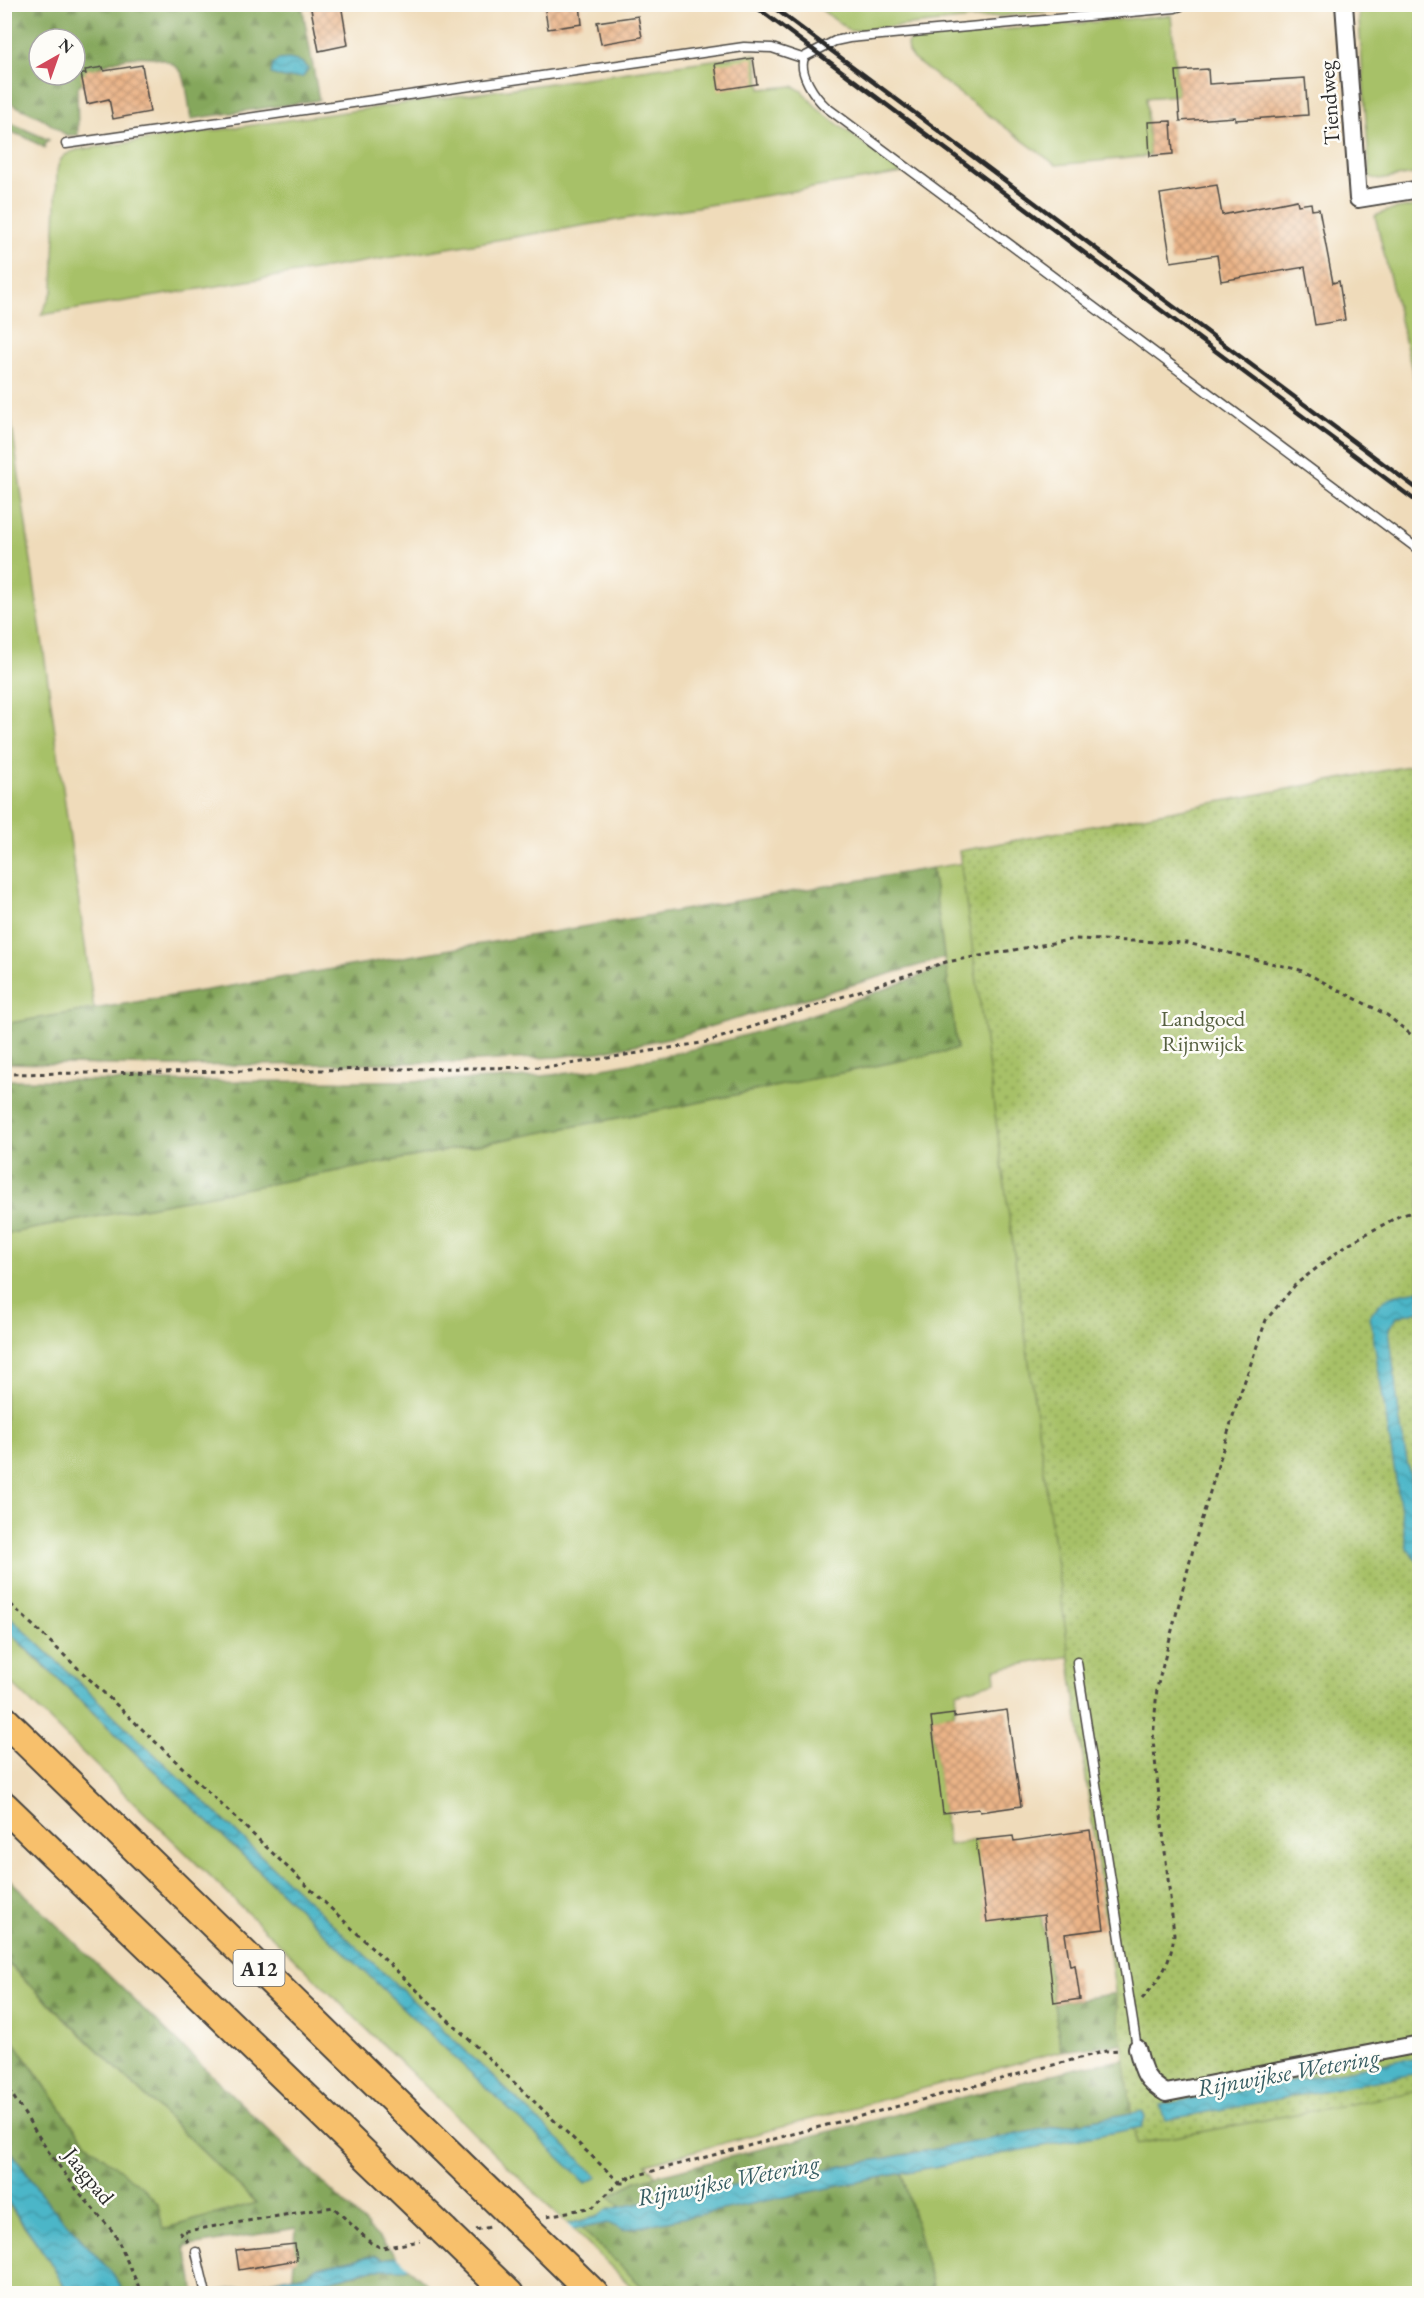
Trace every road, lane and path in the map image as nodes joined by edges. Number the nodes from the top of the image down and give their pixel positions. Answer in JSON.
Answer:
{"nodes":[{"id":1,"x":1187,"y":4,"type":"edge"},
{"id":2,"x":1344,"y":4,"type":"edge"},
{"id":3,"x":804,"y":58,"type":"junction"},
{"id":4,"x":66,"y":144,"type":"dead end"},
{"id":5,"x":1419,"y":189,"type":"edge"},
{"id":6,"x":1419,"y":550,"type":"edge"},
{"id":7,"x":1419,"y":1042,"type":"edge"},
{"id":8,"x":4,"y":1074,"type":"edge"},
{"id":9,"x":1419,"y":1210,"type":"edge"},
{"id":10,"x":4,"y":1598,"type":"edge"},
{"id":11,"x":1077,"y":1662,"type":"dead end"},
{"id":12,"x":4,"y":1720,"type":"edge"},
{"id":13,"x":4,"y":1806,"type":"edge"},
{"id":14,"x":1131,"y":2012,"type":"junction"},
{"id":15,"x":1419,"y":2044,"type":"edge"},
{"id":16,"x":1137,"y":2048,"type":"junction"},
{"id":17,"x":4,"y":2082,"type":"edge"},
{"id":18,"x":620,"y":2183,"type":"junction"},
{"id":19,"x":546,"y":2216,"type":"dead end"},
{"id":20,"x":507,"y":2221,"type":"junction"},
{"id":21,"x":476,"y":2230,"type":"dead end"},
{"id":22,"x":436,"y":2235,"type":"junction"},
{"id":23,"x":196,"y":2252,"type":"joint"},
{"id":24,"x":206,"y":2291,"type":"edge"},
{"id":25,"x":142,"y":2294,"type":"edge"},
{"id":26,"x":508,"y":2294,"type":"edge"},
{"id":27,"x":594,"y":2294,"type":"edge"}],
"edges":[{"from":1,"to":3,"type":"lane"},
{"from":2,"to":5,"type":"street","name":"Tiendweg"},
{"from":3,"to":4,"type":"lane"},
{"from":3,"to":6,"type":"lane"},
{"from":7,"to":8,"type":"path"},
{"from":9,"to":14,"type":"path"},
{"from":10,"to":18,"type":"path"},
{"from":11,"to":14,"type":"lane"},
{"from":12,"to":20,"type":"highway","number":"A12"},
{"from":13,"to":22,"type":"highway","number":"A12"},
{"from":14,"to":16,"type":"lane"},
{"from":15,"to":16,"type":"street"},
{"from":16,"to":18,"type":"path"},
{"from":17,"to":25,"type":"path","name":"Jaagpad"},
{"from":18,"to":19,"type":"path"},
{"from":20,"to":21,"type":"path"},
{"from":20,"to":27,"type":"highway","number":"A12","bridge":true},
{"from":22,"to":23,"type":"path"},
{"from":22,"to":26,"type":"highway","number":"A12","bridge":true},
{"from":23,"to":24,"type":"lane"}]}
